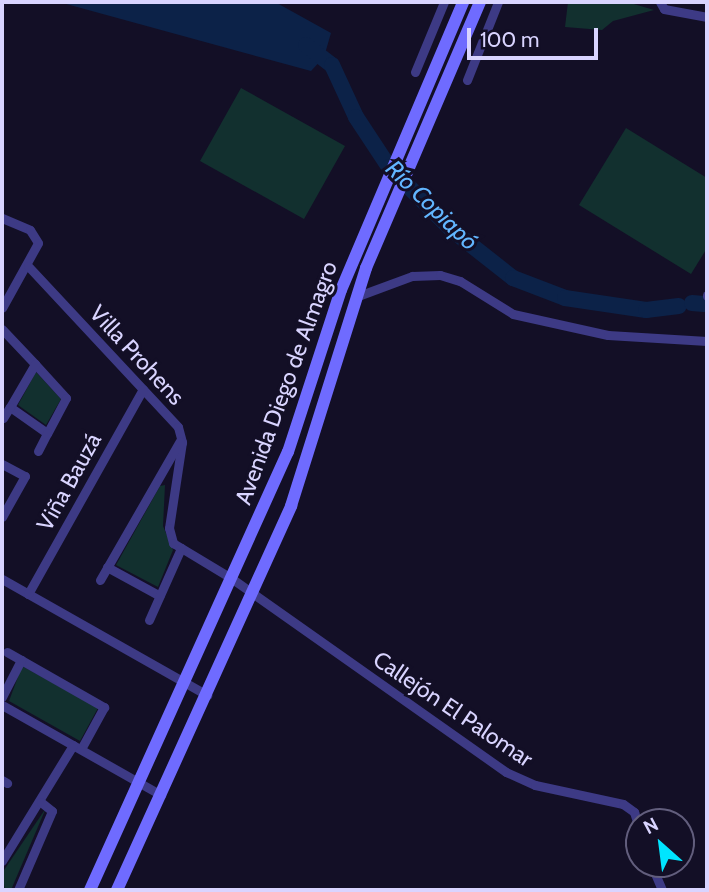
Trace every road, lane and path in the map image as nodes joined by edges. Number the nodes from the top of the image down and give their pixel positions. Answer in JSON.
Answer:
{"nodes":[{"id":1,"x":444,"y":2,"type":"edge"},
{"id":2,"x":463,"y":2,"type":"edge"},
{"id":3,"x":480,"y":2,"type":"edge"},
{"id":4,"x":498,"y":2,"type":"edge"},
{"id":5,"x":660,"y":2,"type":"edge"},
{"id":6,"x":707,"y":17,"type":"edge"},
{"id":7,"x":415,"y":72,"type":"dead end"},
{"id":8,"x":467,"y":80,"type":"dead end"},
{"id":9,"x":2,"y":218,"type":"edge"},
{"id":10,"x":28,"y":266,"type":"junction"},
{"id":11,"x":7,"y":290,"type":"edge"},
{"id":12,"x":358,"y":296,"type":"junction"},
{"id":13,"x":2,"y":308,"type":"edge"},
{"id":14,"x":2,"y":329,"type":"edge"},
{"id":15,"x":707,"y":341,"type":"edge"},
{"id":16,"x":35,"y":364,"type":"junction"},
{"id":17,"x":143,"y":389,"type":"junction"},
{"id":18,"x":10,"y":407,"type":"junction"},
{"id":19,"x":3,"y":418,"type":"edge"},
{"id":20,"x":47,"y":433,"type":"junction"},
{"id":21,"x":181,"y":439,"type":"junction"},
{"id":22,"x":38,"y":451,"type":"dead end"},
{"id":23,"x":283,"y":463,"type":"junction"},
{"id":24,"x":2,"y":464,"type":"edge"},
{"id":25,"x":304,"y":472,"type":"junction"},
{"id":26,"x":157,"y":480,"type":"junction"},
{"id":27,"x":175,"y":485,"type":"junction"},
{"id":28,"x":2,"y":518,"type":"edge"},
{"id":29,"x":181,"y":548,"type":"junction"},
{"id":30,"x":107,"y":567,"type":"junction"},
{"id":31,"x":231,"y":578,"type":"junction"},
{"id":32,"x":2,"y":579,"type":"edge"},
{"id":33,"x":100,"y":580,"type":"dead end"},
{"id":34,"x":252,"y":593,"type":"junction"},
{"id":35,"x":28,"y":594,"type":"junction"},
{"id":36,"x":160,"y":596,"type":"junction"},
{"id":37,"x":149,"y":620,"type":"dead end"},
{"id":38,"x":7,"y":652,"type":"dead end"},
{"id":39,"x":21,"y":660,"type":"junction"},
{"id":40,"x":185,"y":683,"type":"junction"},
{"id":41,"x":206,"y":695,"type":"junction"},
{"id":42,"x":2,"y":697,"type":"edge"},
{"id":43,"x":2,"y":705,"type":"edge"},
{"id":44,"x":77,"y":747,"type":"junction"},
{"id":45,"x":139,"y":782,"type":"junction"},
{"id":46,"x":161,"y":795,"type":"junction"},
{"id":47,"x":41,"y":802,"type":"junction"},
{"id":48,"x":628,"y":808,"type":"edge"},
{"id":49,"x":2,"y":861,"type":"edge"},
{"id":50,"x":18,"y":890,"type":"edge"},
{"id":51,"x":90,"y":890,"type":"edge"},
{"id":52,"x":117,"y":890,"type":"edge"}],
"edges":[{"from":1,"to":7,"type":"street"},
{"from":2,"to":23,"type":"street","name":"Avenida Diego de Almagro"},
{"from":3,"to":12,"type":"street","name":"Avenida Diego de Almagro"},
{"from":4,"to":8,"type":"street"},
{"from":5,"to":6,"type":"street"},
{"from":9,"to":10,"type":"street"},
{"from":10,"to":11,"type":"street"},
{"from":10,"to":17,"type":"street","name":"Villa Prohens"},
{"from":11,"to":13,"type":"street"},
{"from":12,"to":15,"type":"street"},
{"from":12,"to":25,"type":"street","name":"Avenida Diego de Almagro"},
{"from":14,"to":16,"type":"street"},
{"from":16,"to":18,"type":"street"},
{"from":16,"to":20,"type":"street"},
{"from":17,"to":21,"type":"street","name":"Villa Prohens"},
{"from":17,"to":35,"type":"street","name":"Viña Bauzá"},
{"from":18,"to":19,"type":"street"},
{"from":18,"to":20,"type":"street"},
{"from":20,"to":22,"type":"street"},
{"from":21,"to":26,"type":"street"},
{"from":21,"to":27,"type":"street","name":"Villa Prohens"},
{"from":23,"to":25,"type":"street"},
{"from":23,"to":31,"type":"street","name":"Avenida Diego de Almagro"},
{"from":24,"to":28,"type":"street"},
{"from":25,"to":34,"type":"street","name":"Avenida Diego de Almagro"},
{"from":26,"to":27,"type":"street"},
{"from":26,"to":30,"type":"street"},
{"from":27,"to":29,"type":"street","name":"Villa Prohens"},
{"from":29,"to":31,"type":"street"},
{"from":29,"to":36,"type":"street"},
{"from":30,"to":33,"type":"street"},
{"from":30,"to":36,"type":"street"},
{"from":31,"to":34,"type":"street"},
{"from":31,"to":40,"type":"street","name":"Avenida Diego de Almagro"},
{"from":32,"to":35,"type":"street"},
{"from":34,"to":41,"type":"street","name":"Avenida Diego de Almagro"},
{"from":34,"to":48,"type":"street","name":"Callejón El Palomar"},
{"from":35,"to":40,"type":"street"},
{"from":36,"to":37,"type":"street"},
{"from":38,"to":39,"type":"street"},
{"from":39,"to":42,"type":"street"},
{"from":39,"to":44,"type":"street"},
{"from":40,"to":41,"type":"street"},
{"from":40,"to":45,"type":"street","name":"Avenida Diego de Almagro"},
{"from":41,"to":46,"type":"street","name":"Avenida Diego de Almagro"},
{"from":43,"to":44,"type":"street"},
{"from":44,"to":45,"type":"street"},
{"from":44,"to":47,"type":"street"},
{"from":45,"to":46,"type":"street"},
{"from":45,"to":51,"type":"street","name":"Avenida Diego de Almagro"},
{"from":46,"to":52,"type":"street","name":"Avenida Diego de Almagro"},
{"from":47,"to":49,"type":"street"},
{"from":47,"to":50,"type":"street"}]}
